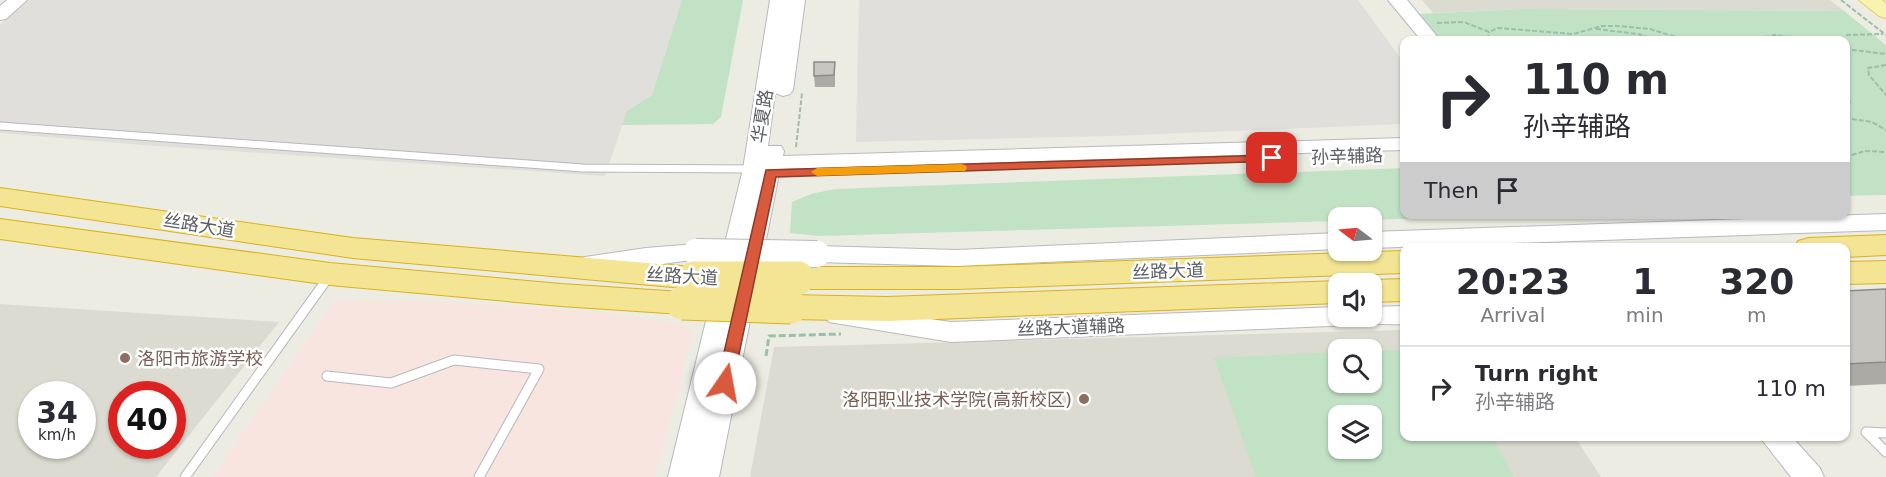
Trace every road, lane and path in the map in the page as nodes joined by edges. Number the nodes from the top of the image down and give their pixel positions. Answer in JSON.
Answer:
{"nodes":[{"id":1,"x":18,"y":0,"type":"edge"},
{"id":2,"x":779,"y":0,"type":"edge"},
{"id":3,"x":796,"y":0,"type":"edge"},
{"id":4,"x":1388,"y":0,"type":"edge"},
{"id":5,"x":1397,"y":0,"type":"edge"},
{"id":6,"x":1841,"y":0,"type":"edge"},
{"id":7,"x":1869,"y":0,"type":"edge"},
{"id":8,"x":1886,"y":12,"type":"edge"},
{"id":9,"x":0,"y":15,"type":"edge"},
{"id":10,"x":1595,"y":29,"type":"junction"},
{"id":11,"x":1433,"y":32,"type":"edge"},
{"id":12,"x":1489,"y":32,"type":"junction"},
{"id":13,"x":1886,"y":34,"type":"edge"},
{"id":14,"x":1846,"y":35,"type":"dead end"},
{"id":15,"x":1418,"y":36,"type":"edge"},
{"id":16,"x":1488,"y":36,"type":"edge"},
{"id":17,"x":1645,"y":36,"type":"edge"},
{"id":18,"x":1672,"y":36,"type":"edge"},
{"id":19,"x":1766,"y":36,"type":"edge"},
{"id":20,"x":1794,"y":36,"type":"edge"},
{"id":21,"x":1850,"y":50,"type":"edge"},
{"id":22,"x":1886,"y":54,"type":"edge"},
{"id":23,"x":1886,"y":65,"type":"edge"},
{"id":24,"x":1886,"y":95,"type":"edge"},
{"id":25,"x":1850,"y":118,"type":"edge"},
{"id":26,"x":0,"y":126,"type":"edge"},
{"id":27,"x":1886,"y":130,"type":"edge"},
{"id":28,"x":1400,"y":144,"type":"edge"},
{"id":29,"x":1886,"y":152,"type":"edge"},
{"id":30,"x":1400,"y":154,"type":"edge"},
{"id":31,"x":1852,"y":154,"type":"edge"},
{"id":32,"x":765,"y":168,"type":"junction"},
{"id":33,"x":0,"y":197,"type":"edge"},
{"id":34,"x":1886,"y":222,"type":"edge"},
{"id":35,"x":0,"y":229,"type":"edge"},
{"id":36,"x":1583,"y":231,"type":"edge"},
{"id":37,"x":1382,"y":240,"type":"edge"},
{"id":38,"x":1328,"y":242,"type":"edge"},
{"id":39,"x":1886,"y":245,"type":"edge"},
{"id":40,"x":1850,"y":246,"type":"edge"},
{"id":41,"x":1400,"y":262,"type":"edge"},
{"id":42,"x":1886,"y":272,"type":"edge"},
{"id":43,"x":1850,"y":273,"type":"edge"},
{"id":44,"x":330,"y":274,"type":"junction"},
{"id":45,"x":691,"y":278,"type":"junction"},
{"id":46,"x":958,"y":281,"type":"junction"},
{"id":47,"x":1400,"y":290,"type":"edge"},
{"id":48,"x":1382,"y":291,"type":"edge"},
{"id":49,"x":1886,"y":291,"type":"edge"},
{"id":50,"x":794,"y":292,"type":"junction"},
{"id":51,"x":1328,"y":292,"type":"edge"},
{"id":52,"x":1850,"y":293,"type":"edge"},
{"id":53,"x":1400,"y":315,"type":"edge"},
{"id":54,"x":1382,"y":316,"type":"edge"},
{"id":55,"x":1328,"y":317,"type":"edge"},
{"id":56,"x":769,"y":336,"type":"dead end"},
{"id":57,"x":766,"y":356,"type":"dead end"},
{"id":58,"x":327,"y":376,"type":"dead end"},
{"id":59,"x":1886,"y":433,"type":"edge"},
{"id":60,"x":1761,"y":441,"type":"edge"},
{"id":61,"x":1777,"y":441,"type":"edge"},
{"id":62,"x":1886,"y":452,"type":"edge"},
{"id":63,"x":185,"y":477,"type":"edge"},
{"id":64,"x":479,"y":477,"type":"edge"},
{"id":65,"x":683,"y":477,"type":"edge"},
{"id":66,"x":704,"y":477,"type":"edge"},
{"id":67,"x":1793,"y":477,"type":"edge"},
{"id":68,"x":1809,"y":477,"type":"edge"}],
"edges":[{"from":1,"to":9,"type":"street"},
{"from":2,"to":32,"type":"street","name":"华夏路"},
{"from":3,"to":32,"type":"street","name":"华夏路"},
{"from":4,"to":15,"type":"street"},
{"from":5,"to":11,"type":"street"},
{"from":6,"to":13,"type":"path"},
{"from":7,"to":8,"type":"main road"},
{"from":10,"to":12,"type":"path"},
{"from":10,"to":17,"type":"path"},
{"from":10,"to":18,"type":"path"},
{"from":11,"to":12,"type":"path"},
{"from":12,"to":16,"type":"path"},
{"from":13,"to":14,"type":"path"},
{"from":19,"to":20,"type":"path"},
{"from":21,"to":22,"type":"path"},
{"from":23,"to":24,"type":"path"},
{"from":25,"to":27,"type":"path"},
{"from":26,"to":32,"type":"lane"},
{"from":28,"to":32,"type":"street","name":"孙辛辅路"},
{"from":29,"to":31,"type":"path"},
{"from":30,"to":32,"type":"street","name":"孙辛辅路"},
{"from":32,"to":65,"type":"street","name":"华夏路"},
{"from":32,"to":66,"type":"street","name":"华夏路"},
{"from":33,"to":45,"type":"highway","name":"丝路大道"},
{"from":34,"to":36,"type":"street"},
{"from":35,"to":44,"type":"highway","name":"丝路大道"},
{"from":36,"to":37,"type":"street"},
{"from":38,"to":46,"type":"street"},
{"from":39,"to":40,"type":"highway"},
{"from":41,"to":46,"type":"highway","name":"丝路大道"},
{"from":42,"to":43,"type":"highway"},
{"from":44,"to":45,"type":"highway","name":"丝路大道"},
{"from":44,"to":63,"type":"lane"},
{"from":45,"to":46,"type":"street","bridge":true},
{"from":45,"to":50,"type":"highway","name":"丝路大道","bridge":true},
{"from":46,"to":50,"type":"street"},
{"from":46,"to":50,"type":"highway","name":"丝路大道"},
{"from":46,"to":51,"type":"highway","name":"丝路大道"},
{"from":47,"to":48,"type":"highway"},
{"from":49,"to":52,"type":"street"},
{"from":50,"to":55,"type":"street","name":"丝路大道辅路"},
{"from":53,"to":54,"type":"street"},
{"from":56,"to":57,"type":"path"},
{"from":58,"to":64,"type":"lane"},
{"from":59,"to":62,"type":"lane"},
{"from":60,"to":67,"type":"street"},
{"from":61,"to":68,"type":"street"}]}
